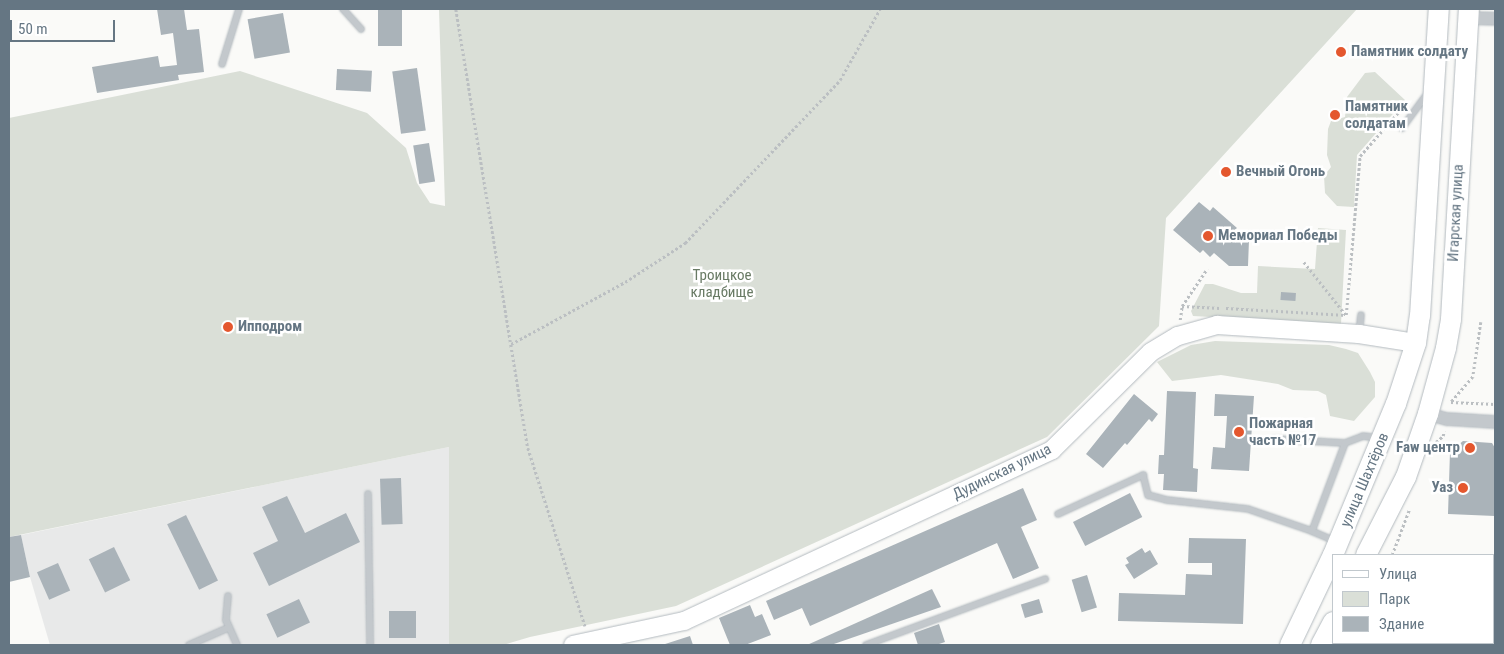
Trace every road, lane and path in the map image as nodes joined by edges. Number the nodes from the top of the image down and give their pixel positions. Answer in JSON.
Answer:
{"nodes":[{"id":1,"x":239,"y":9,"type":"edge"},
{"id":2,"x":343,"y":9,"type":"edge"},
{"id":3,"x":456,"y":9,"type":"edge"},
{"id":4,"x":880,"y":9,"type":"edge"},
{"id":5,"x":1440,"y":9,"type":"edge"},
{"id":6,"x":1469,"y":13,"type":"edge"},
{"id":7,"x":1495,"y":19,"type":"edge"},
{"id":8,"x":361,"y":29,"type":"dead end"},
{"id":9,"x":222,"y":64,"type":"dead end"},
{"id":10,"x":1437,"y":81,"type":"junction"},
{"id":11,"x":1408,"y":101,"type":"dead end"},
{"id":12,"x":1402,"y":128,"type":"dead end"},
{"id":13,"x":1304,"y":262,"type":"dead end"},
{"id":14,"x":1207,"y":269,"type":"dead end"},
{"id":15,"x":1182,"y":306,"type":"junction"},
{"id":16,"x":1346,"y":315,"type":"junction"},
{"id":17,"x":1361,"y":315,"type":"dead end"},
{"id":18,"x":1481,"y":322,"type":"dead end"},
{"id":19,"x":1359,"y":334,"type":"junction"},
{"id":20,"x":1178,"y":336,"type":"junction"},
{"id":21,"x":1416,"y":343,"type":"junction"},
{"id":22,"x":511,"y":344,"type":"junction"},
{"id":23,"x":1396,"y":404,"type":"joint"},
{"id":24,"x":1495,"y":404,"type":"edge"},
{"id":25,"x":1428,"y":414,"type":"junction"},
{"id":26,"x":1495,"y":422,"type":"edge"},
{"id":27,"x":1274,"y":439,"type":"dead end"},
{"id":28,"x":1383,"y":439,"type":"junction"},
{"id":29,"x":1346,"y":443,"type":"junction"},
{"id":30,"x":368,"y":494,"type":"dead end"},
{"id":31,"x":1413,"y":502,"type":"dead end"},
{"id":32,"x":1058,"y":514,"type":"dead end"},
{"id":33,"x":1312,"y":531,"type":"junction"},
{"id":34,"x":1335,"y":551,"type":"edge"},
{"id":35,"x":1367,"y":554,"type":"edge"},
{"id":36,"x":1392,"y":554,"type":"edge"},
{"id":37,"x":1332,"y":557,"type":"edge"},
{"id":38,"x":1045,"y":579,"type":"dead end"},
{"id":39,"x":228,"y":596,"type":"dead end"},
{"id":40,"x":1332,"y":624,"type":"edge"},
{"id":41,"x":228,"y":628,"type":"junction"},
{"id":42,"x":598,"y":643,"type":"edge"},
{"id":43,"x":189,"y":645,"type":"edge"},
{"id":44,"x":236,"y":645,"type":"edge"},
{"id":45,"x":370,"y":645,"type":"edge"},
{"id":46,"x":573,"y":645,"type":"edge"},
{"id":47,"x":866,"y":645,"type":"edge"},
{"id":48,"x":1290,"y":645,"type":"edge"},
{"id":49,"x":1321,"y":645,"type":"edge"}],
"edges":[{"from":1,"to":9,"type":"lane"},
{"from":2,"to":8,"type":"lane"},
{"from":3,"to":22,"type":"path"},
{"from":4,"to":22,"type":"path"},
{"from":5,"to":10,"type":"main road","name":"Игарская улица"},
{"from":6,"to":7,"type":"street"},
{"from":6,"to":25,"type":"main road","name":"Игарская улица"},
{"from":10,"to":12,"type":"lane"},
{"from":10,"to":21,"type":"main road","name":"Игарская улица"},
{"from":11,"to":16,"type":"path"},
{"from":13,"to":16,"type":"path"},
{"from":14,"to":15,"type":"path"},
{"from":15,"to":16,"type":"path"},
{"from":15,"to":20,"type":"path"},
{"from":17,"to":19,"type":"lane"},
{"from":18,"to":24,"type":"path"},
{"from":19,"to":20,"type":"street","name":"Дудинская улица"},
{"from":19,"to":21,"type":"street","name":"Дудинская улица"},
{"from":20,"to":42,"type":"street","name":"Дудинская улица"},
{"from":21,"to":23,"type":"main road","name":"Игарская улица"},
{"from":22,"to":42,"type":"path"},
{"from":23,"to":28,"type":"main road","name":"улица Шахтёров"},
{"from":25,"to":26,"type":"street"},
{"from":25,"to":35,"type":"main road"},
{"from":27,"to":29,"type":"lane"},
{"from":28,"to":29,"type":"lane"},
{"from":28,"to":34,"type":"main road","name":"улица Шахтёров"},
{"from":29,"to":33,"type":"lane"},
{"from":30,"to":45,"type":"lane"},
{"from":31,"to":36,"type":"path"},
{"from":32,"to":33,"type":"lane"},
{"from":33,"to":34,"type":"lane"},
{"from":37,"to":48,"type":"main road","name":"улица Шахтёров"},
{"from":38,"to":47,"type":"lane"},
{"from":39,"to":41,"type":"lane"},
{"from":40,"to":49,"type":"main road"},
{"from":41,"to":43,"type":"lane"},
{"from":41,"to":44,"type":"lane"},
{"from":42,"to":46,"type":"street","name":"Дудинская улица"}]}
